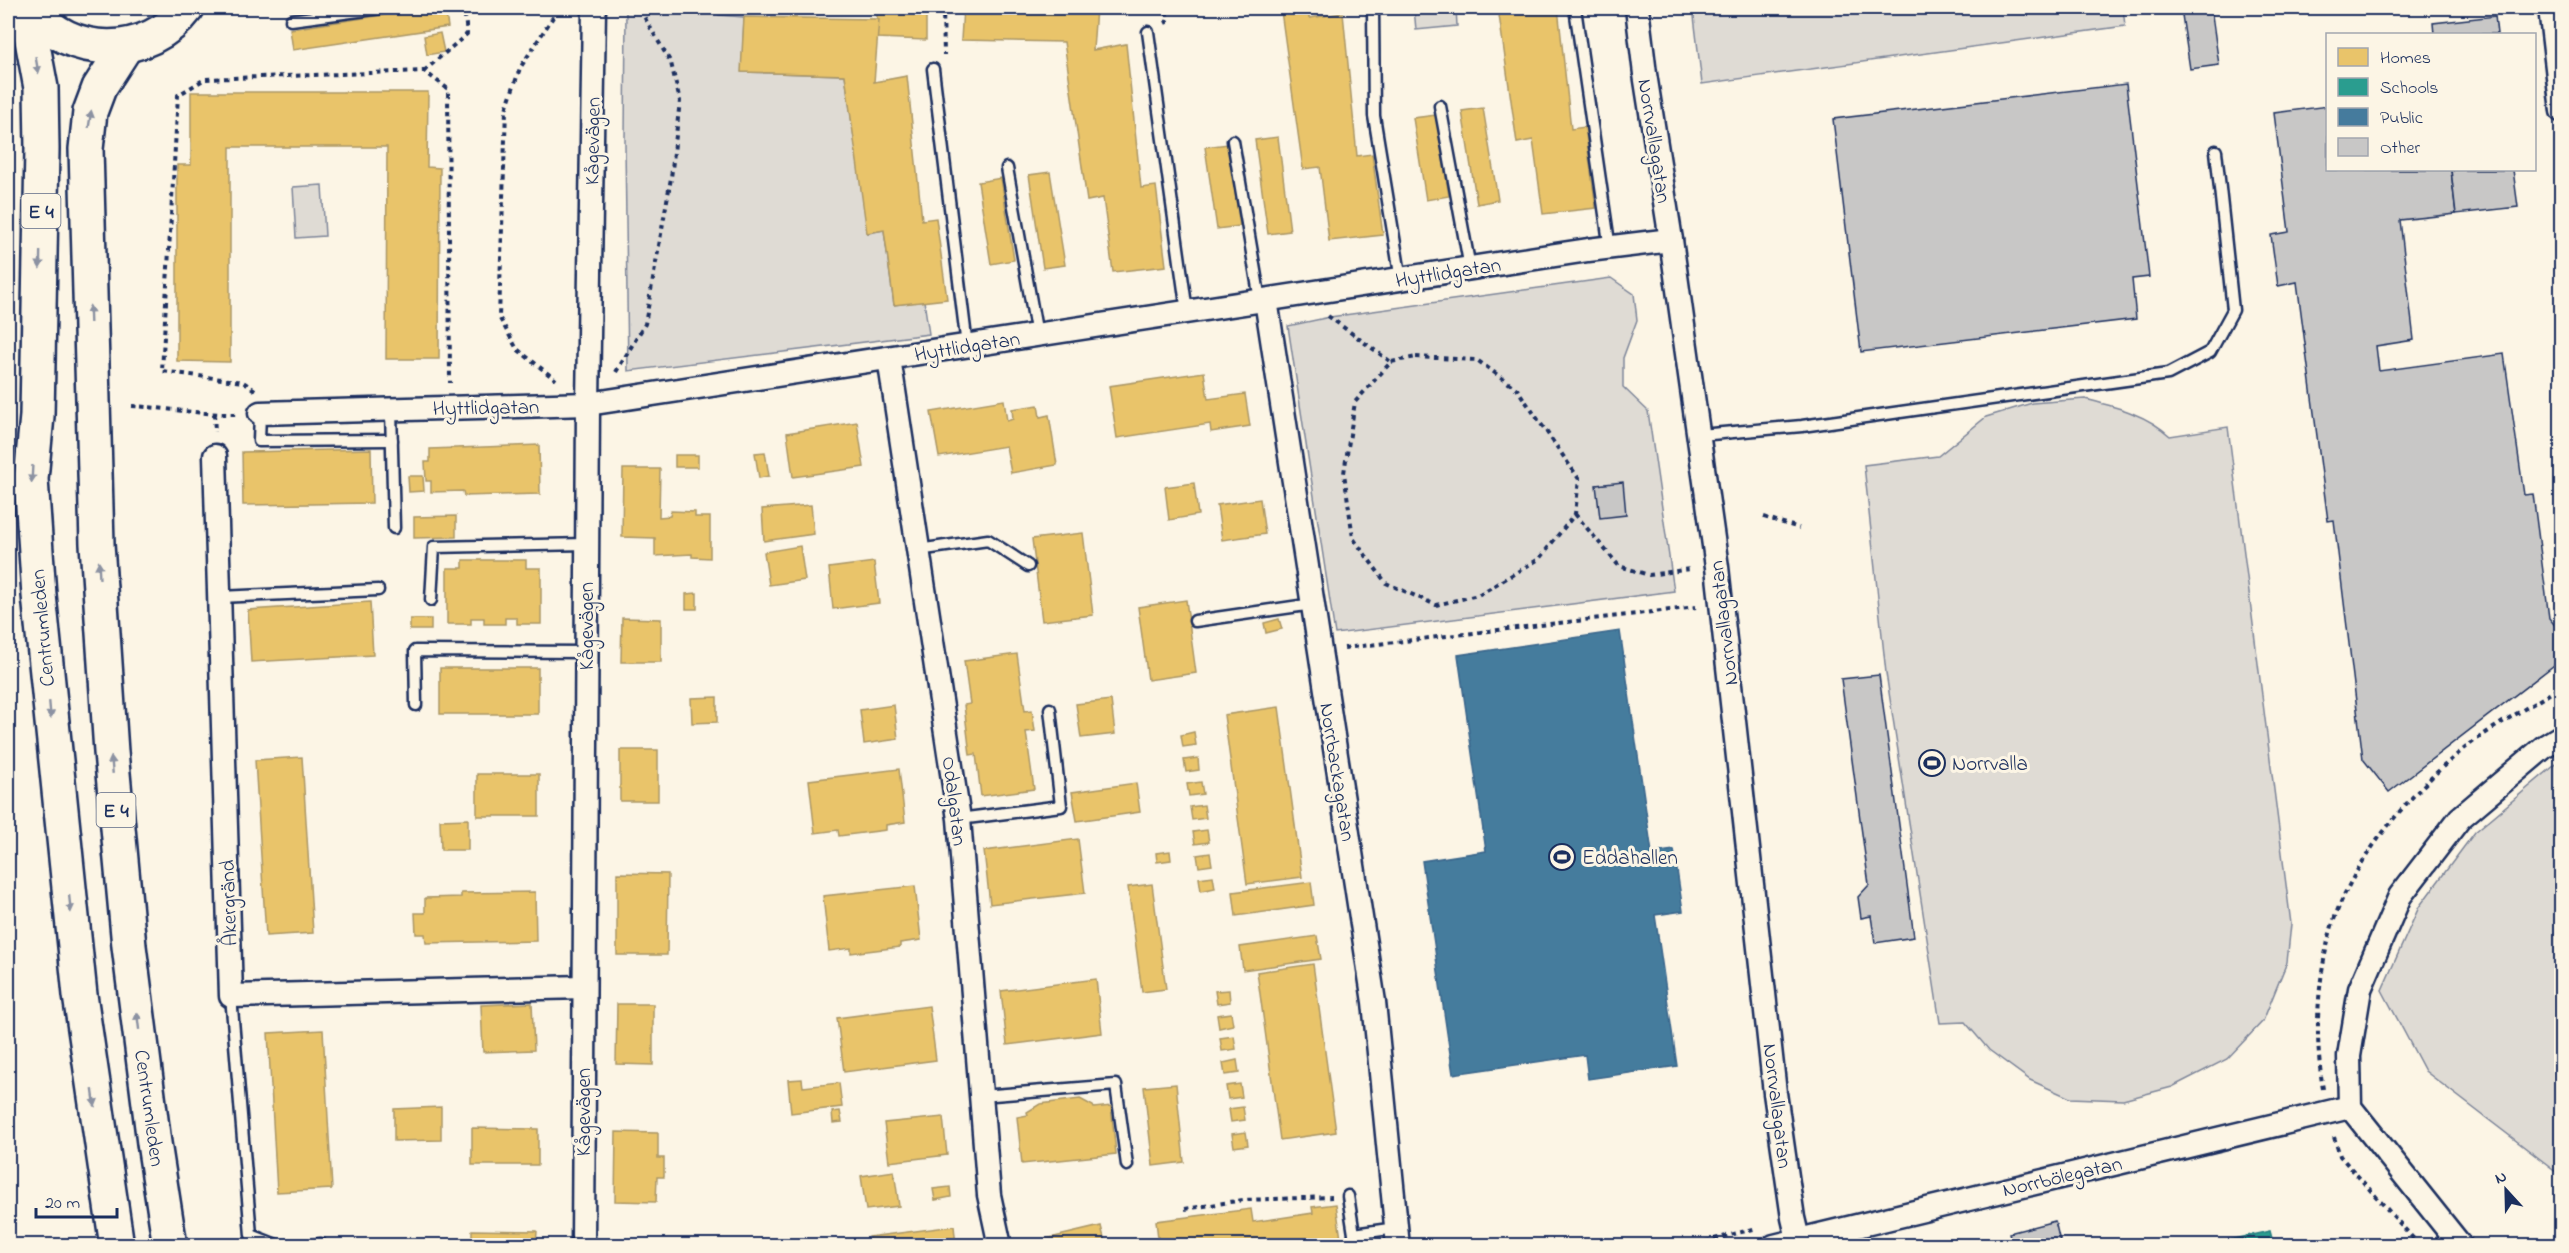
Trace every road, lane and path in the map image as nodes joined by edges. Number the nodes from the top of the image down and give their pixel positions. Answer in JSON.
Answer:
{"nodes":[{"id":1,"x":29,"y":8,"type":"edge"},
{"id":2,"x":187,"y":8,"type":"edge"},
{"id":3,"x":381,"y":8,"type":"edge"},
{"id":4,"x":464,"y":8,"type":"edge"},
{"id":5,"x":555,"y":8,"type":"edge"},
{"id":6,"x":594,"y":8,"type":"edge"},
{"id":7,"x":639,"y":8,"type":"edge"},
{"id":8,"x":943,"y":8,"type":"edge"},
{"id":9,"x":1373,"y":8,"type":"edge"},
{"id":10,"x":1575,"y":8,"type":"edge"},
{"id":11,"x":1637,"y":8,"type":"edge"},
{"id":12,"x":2550,"y":8,"type":"edge"},
{"id":13,"x":291,"y":20,"type":"dead end"},
{"id":14,"x":1148,"y":32,"type":"dead end"},
{"id":15,"x":126,"y":46,"type":"junction"},
{"id":16,"x":933,"y":69,"type":"joint"},
{"id":17,"x":424,"y":71,"type":"junction"},
{"id":18,"x":1440,"y":106,"type":"dead end"},
{"id":19,"x":2562,"y":111,"type":"edge"},
{"id":20,"x":1233,"y":141,"type":"dead end"},
{"id":21,"x":2216,"y":151,"type":"dead end"},
{"id":22,"x":1007,"y":168,"type":"dead end"},
{"id":23,"x":1671,"y":240,"type":"junction"},
{"id":24,"x":1610,"y":249,"type":"junction"},
{"id":25,"x":1470,"y":268,"type":"junction"},
{"id":26,"x":1401,"y":280,"type":"junction"},
{"id":27,"x":1298,"y":295,"type":"junction"},
{"id":28,"x":1263,"y":300,"type":"junction"},
{"id":29,"x":1187,"y":312,"type":"junction"},
{"id":30,"x":1037,"y":335,"type":"junction"},
{"id":31,"x":967,"y":346,"type":"junction"},
{"id":32,"x":888,"y":358,"type":"junction"},
{"id":33,"x":1391,"y":362,"type":"junction"},
{"id":34,"x":616,"y":372,"type":"dead end"},
{"id":35,"x":588,"y":404,"type":"junction"},
{"id":36,"x":132,"y":406,"type":"dead end"},
{"id":37,"x":450,"y":408,"type":"junction"},
{"id":38,"x":391,"y":410,"type":"junction"},
{"id":39,"x":266,"y":413,"type":"junction"},
{"id":40,"x":1700,"y":435,"type":"junction"},
{"id":41,"x":392,"y":440,"type":"junction"},
{"id":42,"x":215,"y":456,"type":"dead end"},
{"id":43,"x":1575,"y":514,"type":"junction"},
{"id":44,"x":1764,"y":517,"type":"dead end"},
{"id":45,"x":394,"y":528,"type":"dead end"},
{"id":46,"x":1799,"y":528,"type":"dead end"},
{"id":47,"x":587,"y":544,"type":"junction"},
{"id":48,"x":918,"y":550,"type":"junction"},
{"id":49,"x":1028,"y":566,"type":"dead end"},
{"id":50,"x":1690,"y":569,"type":"dead end"},
{"id":51,"x":378,"y":590,"type":"dead end"},
{"id":52,"x":220,"y":597,"type":"junction"},
{"id":53,"x":431,"y":600,"type":"dead end"},
{"id":54,"x":1312,"y":604,"type":"junction"},
{"id":55,"x":1696,"y":607,"type":"dead end"},
{"id":56,"x":1195,"y":621,"type":"dead end"},
{"id":57,"x":1320,"y":651,"type":"junction"},
{"id":58,"x":586,"y":652,"type":"junction"},
{"id":59,"x":416,"y":705,"type":"dead end"},
{"id":60,"x":1050,"y":709,"type":"dead end"},
{"id":61,"x":2562,"y":736,"type":"edge"},
{"id":62,"x":959,"y":819,"type":"junction"},
{"id":63,"x":584,"y":987,"type":"junction"},
{"id":64,"x":231,"y":996,"type":"junction"},
{"id":65,"x":981,"y":1096,"type":"junction"},
{"id":66,"x":2350,"y":1107,"type":"junction"},
{"id":67,"x":2327,"y":1113,"type":"junction"},
{"id":68,"x":1127,"y":1165,"type":"dead end"},
{"id":69,"x":1348,"y":1196,"type":"joint"},
{"id":70,"x":1185,"y":1209,"type":"dead end"},
{"id":71,"x":1397,"y":1237,"type":"edge"},
{"id":72,"x":1798,"y":1239,"type":"junction"},
{"id":73,"x":321,"y":1244,"type":"dead end"},
{"id":74,"x":117,"y":1245,"type":"edge"},
{"id":75,"x":170,"y":1245,"type":"edge"},
{"id":76,"x":279,"y":1245,"type":"edge"},
{"id":77,"x":307,"y":1245,"type":"edge"},
{"id":78,"x":583,"y":1245,"type":"edge"},
{"id":79,"x":1000,"y":1245,"type":"edge"},
{"id":80,"x":1774,"y":1245,"type":"edge"},
{"id":81,"x":2420,"y":1245,"type":"edge"},
{"id":82,"x":2461,"y":1245,"type":"edge"}],
"edges":[{"from":1,"to":15,"type":"highway"},
{"from":1,"to":74,"type":"highway","name":"Centrumleden","number":"E 4","one_way":true},
{"from":2,"to":15,"type":"highway"},
{"from":3,"to":13,"type":"lane"},
{"from":4,"to":17,"type":"path"},
{"from":5,"to":35,"type":"path"},
{"from":6,"to":35,"type":"street","name":"Kågevägen"},
{"from":7,"to":34,"type":"path"},
{"from":8,"to":16,"type":"path"},
{"from":9,"to":26,"type":"lane"},
{"from":10,"to":24,"type":"lane"},
{"from":11,"to":23,"type":"street","name":"Norrvallagatan"},
{"from":12,"to":19,"type":"street"},
{"from":14,"to":29,"type":"lane"},
{"from":75,"to":15,"type":"highway","name":"Centrumleden","number":"E 4","one_way":true},
{"from":16,"to":31,"type":"lane"},
{"from":17,"to":37,"type":"path"},
{"from":17,"to":39,"type":"path"},
{"from":18,"to":25,"type":"lane"},
{"from":20,"to":28,"type":"lane"},
{"from":21,"to":40,"type":"lane"},
{"from":22,"to":30,"type":"lane"},
{"from":23,"to":24,"type":"street","name":"Hyttlidgatan"},
{"from":23,"to":40,"type":"street","name":"Norrvallagatan"},
{"from":24,"to":25,"type":"street","name":"Hyttlidgatan"},
{"from":25,"to":26,"type":"street","name":"Hyttlidgatan"},
{"from":26,"to":27,"type":"street","name":"Hyttlidgatan"},
{"from":27,"to":28,"type":"street","name":"Hyttlidgatan"},
{"from":27,"to":33,"type":"path"},
{"from":28,"to":29,"type":"street","name":"Hyttlidgatan"},
{"from":28,"to":54,"type":"street","name":"Norrbackagatan"},
{"from":29,"to":30,"type":"street","name":"Hyttlidgatan"},
{"from":30,"to":31,"type":"street","name":"Hyttlidgatan"},
{"from":31,"to":32,"type":"street","name":"Hyttlidgatan"},
{"from":32,"to":35,"type":"street","name":"Hyttlidgatan"},
{"from":32,"to":48,"type":"street","name":"Odalgatan"},
{"from":33,"to":43,"type":"path"},
{"from":33,"to":43,"type":"path"},
{"from":35,"to":37,"type":"street","name":"Hyttlidgatan"},
{"from":35,"to":47,"type":"street","name":"Kågevägen"},
{"from":36,"to":39,"type":"path"},
{"from":37,"to":38,"type":"street","name":"Hyttlidgatan"},
{"from":38,"to":39,"type":"street","name":"Hyttlidgatan"},
{"from":38,"to":41,"type":"lane"},
{"from":39,"to":41,"type":"lane"},
{"from":40,"to":72,"type":"street","name":"Norrvallagatan"},
{"from":41,"to":45,"type":"lane"},
{"from":42,"to":52,"type":"street","name":"Åkergränd"},
{"from":43,"to":50,"type":"path"},
{"from":44,"to":46,"type":"path"},
{"from":47,"to":53,"type":"lane"},
{"from":47,"to":58,"type":"street","name":"Kågevägen"},
{"from":48,"to":49,"type":"lane"},
{"from":48,"to":62,"type":"street","name":"Odalgatan"},
{"from":51,"to":52,"type":"lane"},
{"from":52,"to":64,"type":"street","name":"Åkergränd"},
{"from":54,"to":56,"type":"lane"},
{"from":54,"to":57,"type":"street","name":"Norrbackagatan"},
{"from":55,"to":57,"type":"path"},
{"from":57,"to":71,"type":"street","name":"Norrbackagatan"},
{"from":58,"to":59,"type":"lane"},
{"from":58,"to":63,"type":"street","name":"Kågevägen"},
{"from":60,"to":62,"type":"lane"},
{"from":61,"to":66,"type":"street"},
{"from":62,"to":65,"type":"street","name":"Odalgatan"},
{"from":63,"to":64,"type":"street"},
{"from":63,"to":78,"type":"street","name":"Kågevägen"},
{"from":64,"to":76,"type":"lane"},
{"from":65,"to":68,"type":"lane"},
{"from":65,"to":79,"type":"street","name":"Odalgatan"},
{"from":66,"to":67,"type":"street","name":"Norrbölegatan"},
{"from":66,"to":82,"type":"street"},
{"from":67,"to":72,"type":"street","name":"Norrbölegatan"},
{"from":67,"to":81,"type":"path"},
{"from":69,"to":70,"type":"path"},
{"from":69,"to":71,"type":"lane"},
{"from":72,"to":80,"type":"street","name":"Norrbölegatan"},
{"from":73,"to":77,"type":"lane"}]}
